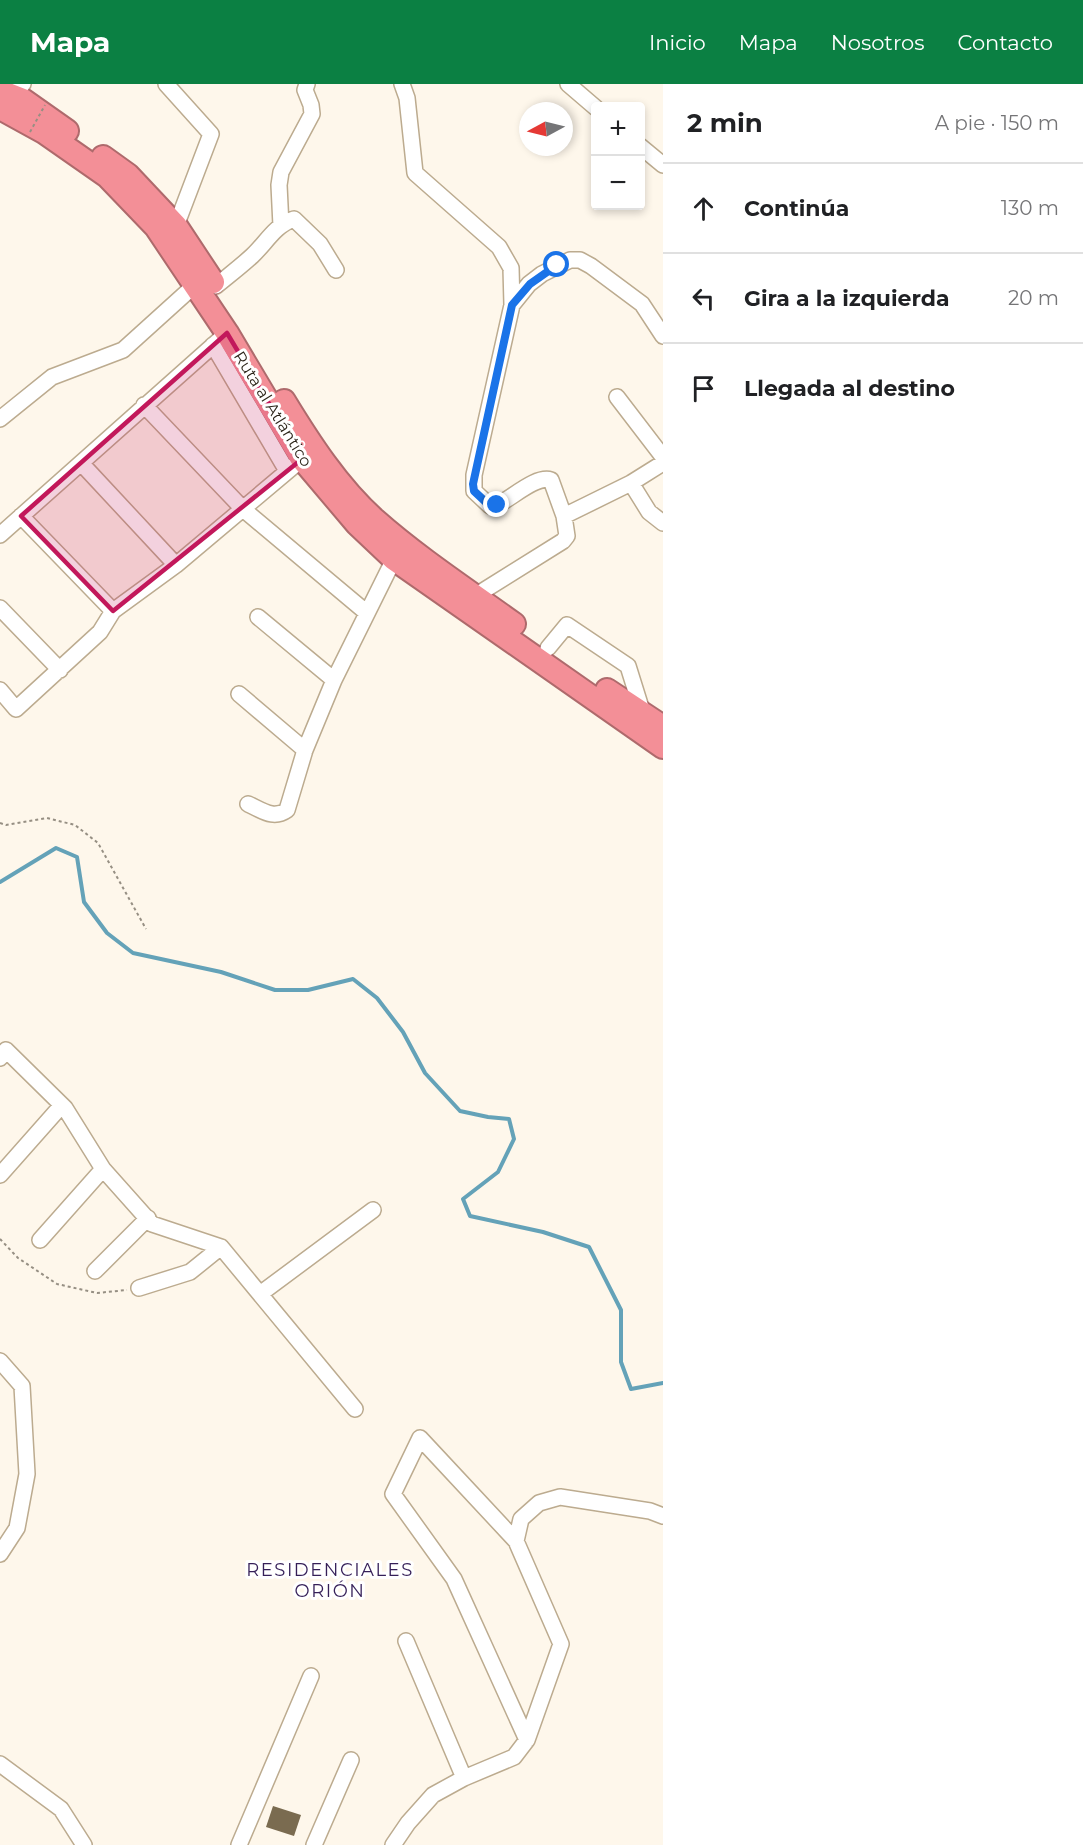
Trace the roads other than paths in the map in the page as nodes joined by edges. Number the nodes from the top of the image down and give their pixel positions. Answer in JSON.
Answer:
{"nodes":[{"id":1,"x":166,"y":84,"type":"edge"},
{"id":2,"x":307,"y":84,"type":"edge"},
{"id":3,"x":402,"y":84,"type":"edge"},
{"id":4,"x":568,"y":84,"type":"edge"},
{"id":5,"x":8,"y":95,"type":"edge"},
{"id":6,"x":591,"y":104,"type":"edge"},
{"id":7,"x":645,"y":150,"type":"edge"},
{"id":8,"x":663,"y":165,"type":"edge"},
{"id":9,"x":176,"y":226,"type":"junction"},
{"id":10,"x":281,"y":226,"type":"junction"},
{"id":11,"x":336,"y":270,"type":"dead end"},
{"id":12,"x":206,"y":285,"type":"junction"},
{"id":13,"x":512,"y":305,"type":"junction"},
{"id":14,"x":663,"y":336,"type":"edge"},
{"id":15,"x":220,"y":339,"type":"junction"},
{"id":16,"x":616,"y":397,"type":"dead end"},
{"id":17,"x":144,"y":405,"type":"junction"},
{"id":18,"x":0,"y":419,"type":"edge"},
{"id":19,"x":663,"y":457,"type":"edge"},
{"id":20,"x":81,"y":463,"type":"junction"},
{"id":21,"x":663,"y":463,"type":"edge"},
{"id":22,"x":294,"y":465,"type":"junction"},
{"id":23,"x":631,"y":483,"type":"junction"},
{"id":24,"x":243,"y":509,"type":"junction"},
{"id":25,"x":21,"y":516,"type":"junction"},
{"id":26,"x":564,"y":516,"type":"junction"},
{"id":27,"x":663,"y":523,"type":"edge"},
{"id":28,"x":0,"y":535,"type":"edge"},
{"id":29,"x":394,"y":559,"type":"junction"},
{"id":30,"x":176,"y":565,"type":"junction"},
{"id":31,"x":475,"y":596,"type":"junction"},
{"id":32,"x":0,"y":608,"type":"edge"},
{"id":33,"x":113,"y":611,"type":"junction"},
{"id":34,"x":367,"y":613,"type":"junction"},
{"id":35,"x":258,"y":617,"type":"dead end"},
{"id":36,"x":548,"y":648,"type":"junction"},
{"id":37,"x":60,"y":670,"type":"junction"},
{"id":38,"x":334,"y":680,"type":"junction"},
{"id":39,"x":0,"y":690,"type":"edge"},
{"id":40,"x":239,"y":694,"type":"dead end"},
{"id":41,"x":643,"y":714,"type":"junction"},
{"id":42,"x":663,"y":727,"type":"edge"},
{"id":43,"x":663,"y":747,"type":"edge"},
{"id":44,"x":305,"y":750,"type":"junction"},
{"id":45,"x":248,"y":804,"type":"dead end"},
{"id":46,"x":0,"y":1058,"type":"edge"},
{"id":47,"x":62,"y":1105,"type":"junction"},
{"id":48,"x":104,"y":1169,"type":"junction"},
{"id":49,"x":0,"y":1175,"type":"edge"},
{"id":50,"x":373,"y":1210,"type":"dead end"},
{"id":51,"x":148,"y":1218,"type":"junction"},
{"id":52,"x":40,"y":1240,"type":"dead end"},
{"id":53,"x":221,"y":1247,"type":"junction"},
{"id":54,"x":95,"y":1271,"type":"dead end"},
{"id":55,"x":140,"y":1288,"type":"road end"},
{"id":56,"x":260,"y":1294,"type":"junction"},
{"id":57,"x":0,"y":1360,"type":"edge"},
{"id":58,"x":355,"y":1409,"type":"dead end"},
{"id":59,"x":663,"y":1516,"type":"edge"},
{"id":60,"x":516,"y":1541,"type":"junction"},
{"id":61,"x":0,"y":1554,"type":"edge"},
{"id":62,"x":406,"y":1641,"type":"dead end"},
{"id":63,"x":311,"y":1676,"type":"dead end"},
{"id":64,"x":527,"y":1740,"type":"junction"},
{"id":65,"x":351,"y":1760,"type":"dead end"},
{"id":66,"x":0,"y":1764,"type":"edge"},
{"id":67,"x":464,"y":1778,"type":"junction"},
{"id":68,"x":84,"y":1845,"type":"edge"},
{"id":69,"x":239,"y":1845,"type":"edge"},
{"id":70,"x":314,"y":1845,"type":"edge"},
{"id":71,"x":393,"y":1845,"type":"edge"}],
"edges":[{"from":1,"to":9,"type":"street"},
{"from":2,"to":10,"type":"street"},
{"from":3,"to":13,"type":"street"},
{"from":4,"to":6,"type":"street"},
{"from":5,"to":9,"type":"highway","name":"Ruta al Atlántico"},
{"from":5,"to":12,"type":"highway","name":"Ruta al Atlántico"},
{"from":7,"to":8,"type":"street"},
{"from":9,"to":12,"type":"highway","name":"Ruta al Atlántico"},
{"from":10,"to":11,"type":"street"},
{"from":10,"to":12,"type":"street"},
{"from":12,"to":15,"type":"highway","name":"Ruta al Atlántico"},
{"from":12,"to":18,"type":"street"},
{"from":12,"to":31,"type":"highway","name":"Ruta al Atlántico"},
{"from":13,"to":14,"type":"street"},
{"from":13,"to":26,"type":"street"},
{"from":15,"to":17,"type":"street"},
{"from":15,"to":22,"type":"highway","name":"Ruta al Atlántico"},
{"from":16,"to":19,"type":"street"},
{"from":17,"to":20,"type":"street"},
{"from":17,"to":24,"type":"street"},
{"from":20,"to":25,"type":"street"},
{"from":20,"to":30,"type":"street"},
{"from":21,"to":23,"type":"street"},
{"from":22,"to":24,"type":"street"},
{"from":22,"to":29,"type":"highway","name":"Ruta al Atlántico"},
{"from":23,"to":26,"type":"street"},
{"from":23,"to":27,"type":"street"},
{"from":24,"to":30,"type":"street"},
{"from":24,"to":34,"type":"street"},
{"from":25,"to":28,"type":"street"},
{"from":25,"to":33,"type":"street"},
{"from":26,"to":31,"type":"street"},
{"from":29,"to":34,"type":"street"},
{"from":29,"to":43,"type":"highway","name":"Ruta al Atlántico"},
{"from":30,"to":33,"type":"street"},
{"from":31,"to":36,"type":"highway","name":"Ruta al Atlántico"},
{"from":32,"to":37,"type":"street"},
{"from":33,"to":37,"type":"street"},
{"from":34,"to":38,"type":"street"},
{"from":35,"to":38,"type":"street"},
{"from":36,"to":41,"type":"highway","name":"Ruta al Atlántico"},
{"from":36,"to":41,"type":"street"},
{"from":37,"to":39,"type":"street"},
{"from":38,"to":44,"type":"street"},
{"from":40,"to":44,"type":"street"},
{"from":41,"to":42,"type":"highway","name":"Ruta al Atlántico"},
{"from":44,"to":45,"type":"street"},
{"from":46,"to":47,"type":"street"},
{"from":47,"to":48,"type":"street"},
{"from":47,"to":49,"type":"street"},
{"from":48,"to":51,"type":"street"},
{"from":48,"to":52,"type":"street"},
{"from":50,"to":56,"type":"street"},
{"from":51,"to":53,"type":"street"},
{"from":51,"to":54,"type":"street"},
{"from":53,"to":55,"type":"street"},
{"from":53,"to":56,"type":"street"},
{"from":56,"to":58,"type":"street"},
{"from":57,"to":61,"type":"street"},
{"from":59,"to":60,"type":"street"},
{"from":60,"to":64,"type":"street"},
{"from":60,"to":64,"type":"street"},
{"from":62,"to":67,"type":"street"},
{"from":63,"to":69,"type":"street"},
{"from":64,"to":67,"type":"street"},
{"from":65,"to":70,"type":"street"},
{"from":66,"to":68,"type":"street"},
{"from":67,"to":71,"type":"street"}]}
